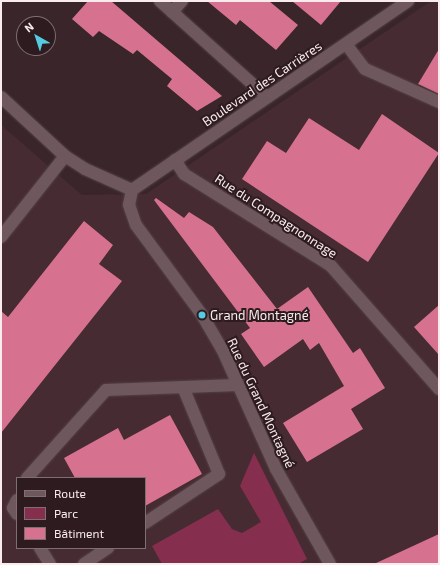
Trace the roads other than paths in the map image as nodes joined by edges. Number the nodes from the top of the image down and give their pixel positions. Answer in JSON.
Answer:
{"nodes":[{"id":1,"x":160,"y":1,"type":"edge"},
{"id":2,"x":182,"y":1,"type":"edge"},
{"id":3,"x":408,"y":1,"type":"edge"},
{"id":4,"x":172,"y":12,"type":"junction"},
{"id":5,"x":346,"y":44,"type":"junction"},
{"id":6,"x":1,"y":97,"type":"edge"},
{"id":7,"x":267,"y":97,"type":"junction"},
{"id":8,"x":439,"y":102,"type":"edge"},
{"id":9,"x":65,"y":156,"type":"junction"},
{"id":10,"x":175,"y":160,"type":"junction"},
{"id":11,"x":132,"y":190,"type":"junction"},
{"id":12,"x":1,"y":237,"type":"edge"},
{"id":13,"x":237,"y":385,"type":"junction"},
{"id":14,"x":182,"y":387,"type":"junction"},
{"id":15,"x":439,"y":389,"type":"edge"},
{"id":16,"x":28,"y":477,"type":"edge"},
{"id":17,"x":16,"y":502,"type":"edge"},
{"id":18,"x":16,"y":512,"type":"edge"},
{"id":19,"x":146,"y":522,"type":"edge"},
{"id":20,"x":41,"y":549,"type":"edge"},
{"id":21,"x":106,"y":549,"type":"edge"},
{"id":22,"x":50,"y":564,"type":"edge"},
{"id":23,"x":84,"y":564,"type":"edge"},
{"id":24,"x":330,"y":564,"type":"edge"}],
"edges":[{"from":1,"to":4,"type":"street"},
{"from":2,"to":4,"type":"street"},
{"from":3,"to":5,"type":"street","name":"Boulevard des Carrières"},
{"from":4,"to":7,"type":"street"},
{"from":5,"to":7,"type":"street","name":"Boulevard des Carrières"},
{"from":5,"to":8,"type":"street"},
{"from":6,"to":9,"type":"street"},
{"from":7,"to":10,"type":"street","name":"Boulevard des Carrières"},
{"from":9,"to":11,"type":"street"},
{"from":9,"to":12,"type":"street"},
{"from":10,"to":11,"type":"street","name":"Boulevard des Carrières"},
{"from":10,"to":15,"type":"street","name":"Rue du Compagnonnage"},
{"from":11,"to":13,"type":"street","name":"Rue du Grand Montagné"},
{"from":13,"to":14,"type":"street"},
{"from":13,"to":24,"type":"street","name":"Rue du Grand Montagné"},
{"from":14,"to":16,"type":"street"},
{"from":14,"to":19,"type":"street"},
{"from":17,"to":18,"type":"street"},
{"from":20,"to":22,"type":"street"},
{"from":21,"to":23,"type":"street"}]}
